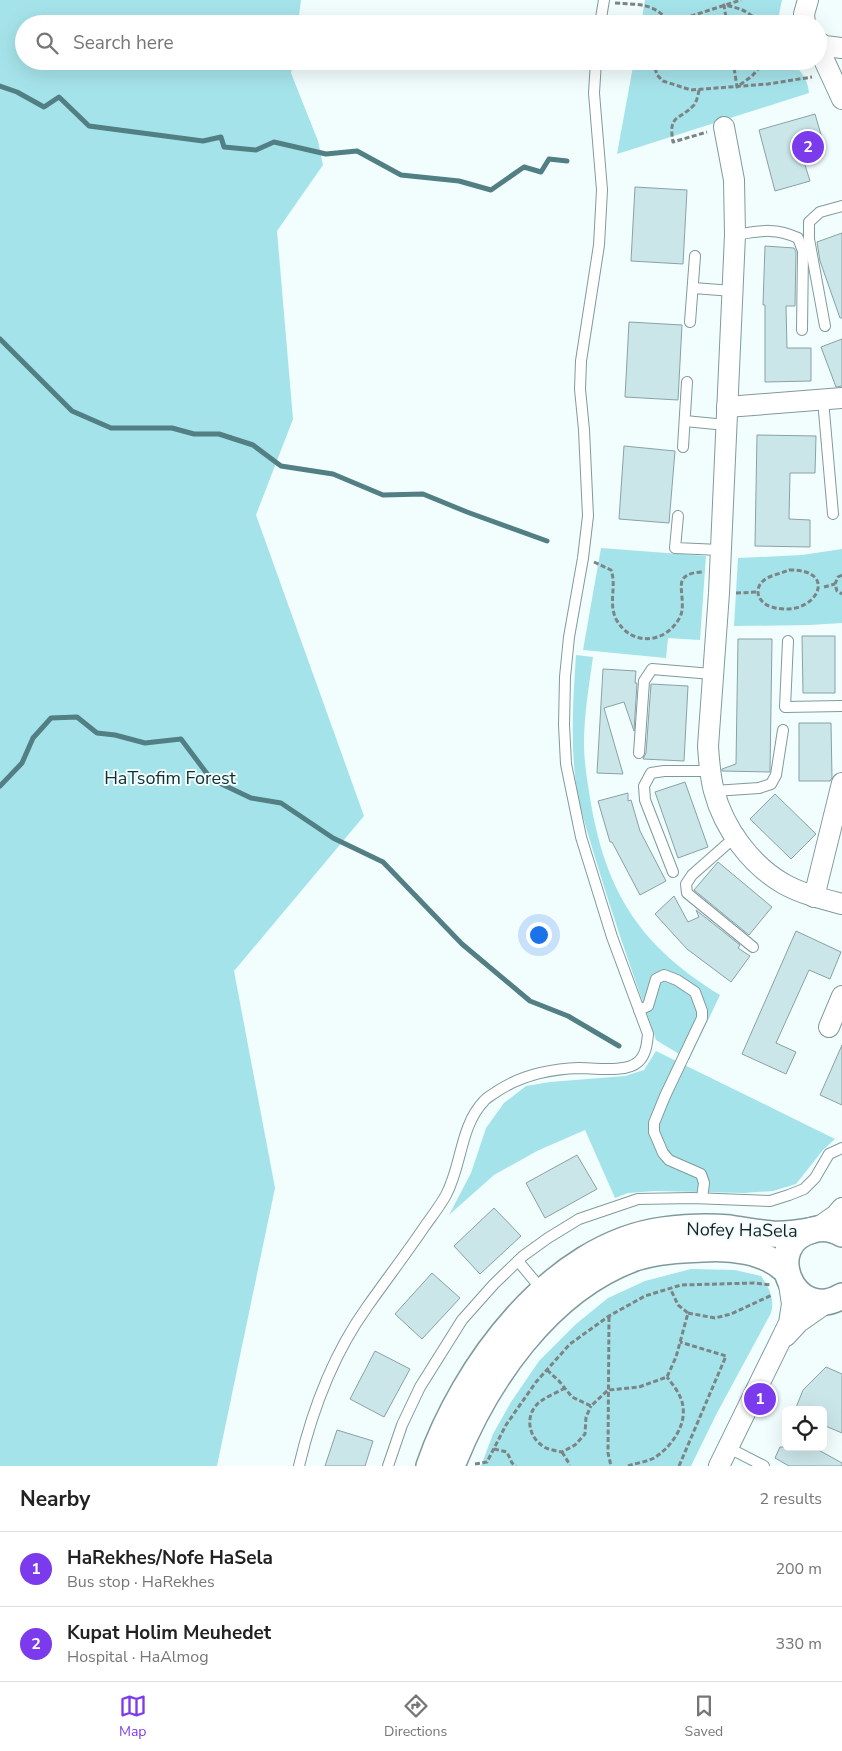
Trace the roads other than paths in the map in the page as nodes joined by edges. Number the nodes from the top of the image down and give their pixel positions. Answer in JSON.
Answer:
{"nodes":[{"id":1,"x":808,"y":0,"type":"edge"},
{"id":2,"x":604,"y":1,"type":"edge"},
{"id":3,"x":602,"y":15,"type":"edge"},
{"id":4,"x":804,"y":15,"type":"edge"},
{"id":5,"x":827,"y":46,"type":"edge"},
{"id":6,"x":842,"y":48,"type":"edge"},
{"id":7,"x":827,"y":66,"type":"edge"},
{"id":8,"x":595,"y":70,"type":"edge"},
{"id":9,"x":842,"y":99,"type":"edge"},
{"id":10,"x":724,"y":127,"type":"road end"},
{"id":11,"x":842,"y":206,"type":"edge"},
{"id":12,"x":735,"y":235,"type":"junction"},
{"id":13,"x":694,"y":256,"type":"dead end"},
{"id":14,"x":693,"y":288,"type":"junction"},
{"id":15,"x":732,"y":291,"type":"junction"},
{"id":16,"x":690,"y":322,"type":"dead end"},
{"id":17,"x":826,"y":326,"type":"dead end"},
{"id":18,"x":802,"y":330,"type":"dead end"},
{"id":19,"x":688,"y":382,"type":"dead end"},
{"id":20,"x":833,"y":399,"type":"edge"},
{"id":21,"x":727,"y":416,"type":"junction"},
{"id":22,"x":685,"y":421,"type":"junction"},
{"id":23,"x":683,"y":448,"type":"dead end"},
{"id":24,"x":833,"y":514,"type":"dead end"},
{"id":25,"x":678,"y":516,"type":"dead end"},
{"id":26,"x":720,"y":550,"type":"junction"},
{"id":27,"x":788,"y":641,"type":"dead end"},
{"id":28,"x":712,"y":674,"type":"junction"},
{"id":29,"x":842,"y":706,"type":"edge"},
{"id":30,"x":783,"y":730,"type":"dead end"},
{"id":31,"x":639,"y":753,"type":"dead end"},
{"id":32,"x":710,"y":771,"type":"junction"},
{"id":33,"x":842,"y":783,"type":"edge"},
{"id":34,"x":714,"y":791,"type":"junction"},
{"id":35,"x":735,"y":837,"type":"junction"},
{"id":36,"x":673,"y":872,"type":"dead end"},
{"id":37,"x":814,"y":896,"type":"junction"},
{"id":38,"x":842,"y":904,"type":"edge"},
{"id":39,"x":753,"y":947,"type":"dead end"},
{"id":40,"x":842,"y":996,"type":"edge"},
{"id":41,"x":639,"y":1010,"type":"junction"},
{"id":42,"x":829,"y":1027,"type":"dead end"},
{"id":43,"x":842,"y":1148,"type":"edge"},
{"id":44,"x":702,"y":1198,"type":"junction"},
{"id":45,"x":842,"y":1208,"type":"edge"},
{"id":46,"x":812,"y":1230,"type":"junction"},
{"id":47,"x":842,"y":1234,"type":"edge"},
{"id":48,"x":518,"y":1261,"type":"junction"},
{"id":49,"x":787,"y":1278,"type":"junction"},
{"id":50,"x":543,"y":1291,"type":"junction"},
{"id":51,"x":836,"y":1299,"type":"edge"},
{"id":52,"x":780,"y":1343,"type":"junction"},
{"id":53,"x":727,"y":1447,"type":"junction"},
{"id":54,"x":299,"y":1466,"type":"edge"},
{"id":55,"x":388,"y":1466,"type":"edge"},
{"id":56,"x":429,"y":1466,"type":"edge"},
{"id":57,"x":452,"y":1466,"type":"edge"},
{"id":58,"x":718,"y":1466,"type":"edge"},
{"id":59,"x":764,"y":1466,"type":"edge"}],
"edges":[{"from":1,"to":4,"type":"street"},
{"from":2,"to":3,"type":"lane"},
{"from":5,"to":6,"type":"street"},
{"from":7,"to":9,"type":"street"},
{"from":8,"to":41,"type":"lane"},
{"from":10,"to":12,"type":"street"},
{"from":11,"to":17,"type":"lane"},
{"from":12,"to":15,"type":"street"},
{"from":12,"to":18,"type":"lane"},
{"from":13,"to":14,"type":"lane"},
{"from":14,"to":15,"type":"lane"},
{"from":14,"to":16,"type":"lane"},
{"from":15,"to":21,"type":"street"},
{"from":19,"to":22,"type":"lane"},
{"from":20,"to":21,"type":"street"},
{"from":20,"to":24,"type":"lane"},
{"from":21,"to":22,"type":"lane"},
{"from":21,"to":26,"type":"street"},
{"from":22,"to":23,"type":"lane"},
{"from":25,"to":26,"type":"lane"},
{"from":26,"to":28,"type":"street"},
{"from":27,"to":29,"type":"lane"},
{"from":28,"to":31,"type":"lane"},
{"from":28,"to":32,"type":"street"},
{"from":30,"to":34,"type":"lane"},
{"from":32,"to":34,"type":"street"},
{"from":32,"to":36,"type":"lane"},
{"from":33,"to":37,"type":"street"},
{"from":34,"to":35,"type":"street"},
{"from":35,"to":37,"type":"street"},
{"from":35,"to":39,"type":"lane"},
{"from":37,"to":38,"type":"street"},
{"from":40,"to":42,"type":"street"},
{"from":41,"to":44,"type":"lane"},
{"from":41,"to":54,"type":"lane"},
{"from":43,"to":44,"type":"lane"},
{"from":44,"to":48,"type":"lane"},
{"from":45,"to":46,"type":"street"},
{"from":46,"to":47,"type":"street","name":"Nofey HaSela"},
{"from":46,"to":49,"type":"street"},
{"from":46,"to":50,"type":"street","name":"Nofey HaSela"},
{"from":48,"to":50,"type":"lane"},
{"from":48,"to":55,"type":"lane"},
{"from":49,"to":51,"type":"street","name":"Nofey HaSela"},
{"from":49,"to":52,"type":"street"},
{"from":49,"to":57,"type":"street","name":"Nofey HaSela"},
{"from":50,"to":56,"type":"street","name":"Nofey HaSela"},
{"from":51,"to":52,"type":"street"},
{"from":52,"to":53,"type":"street"},
{"from":53,"to":58,"type":"street"},
{"from":53,"to":59,"type":"lane"}]}
